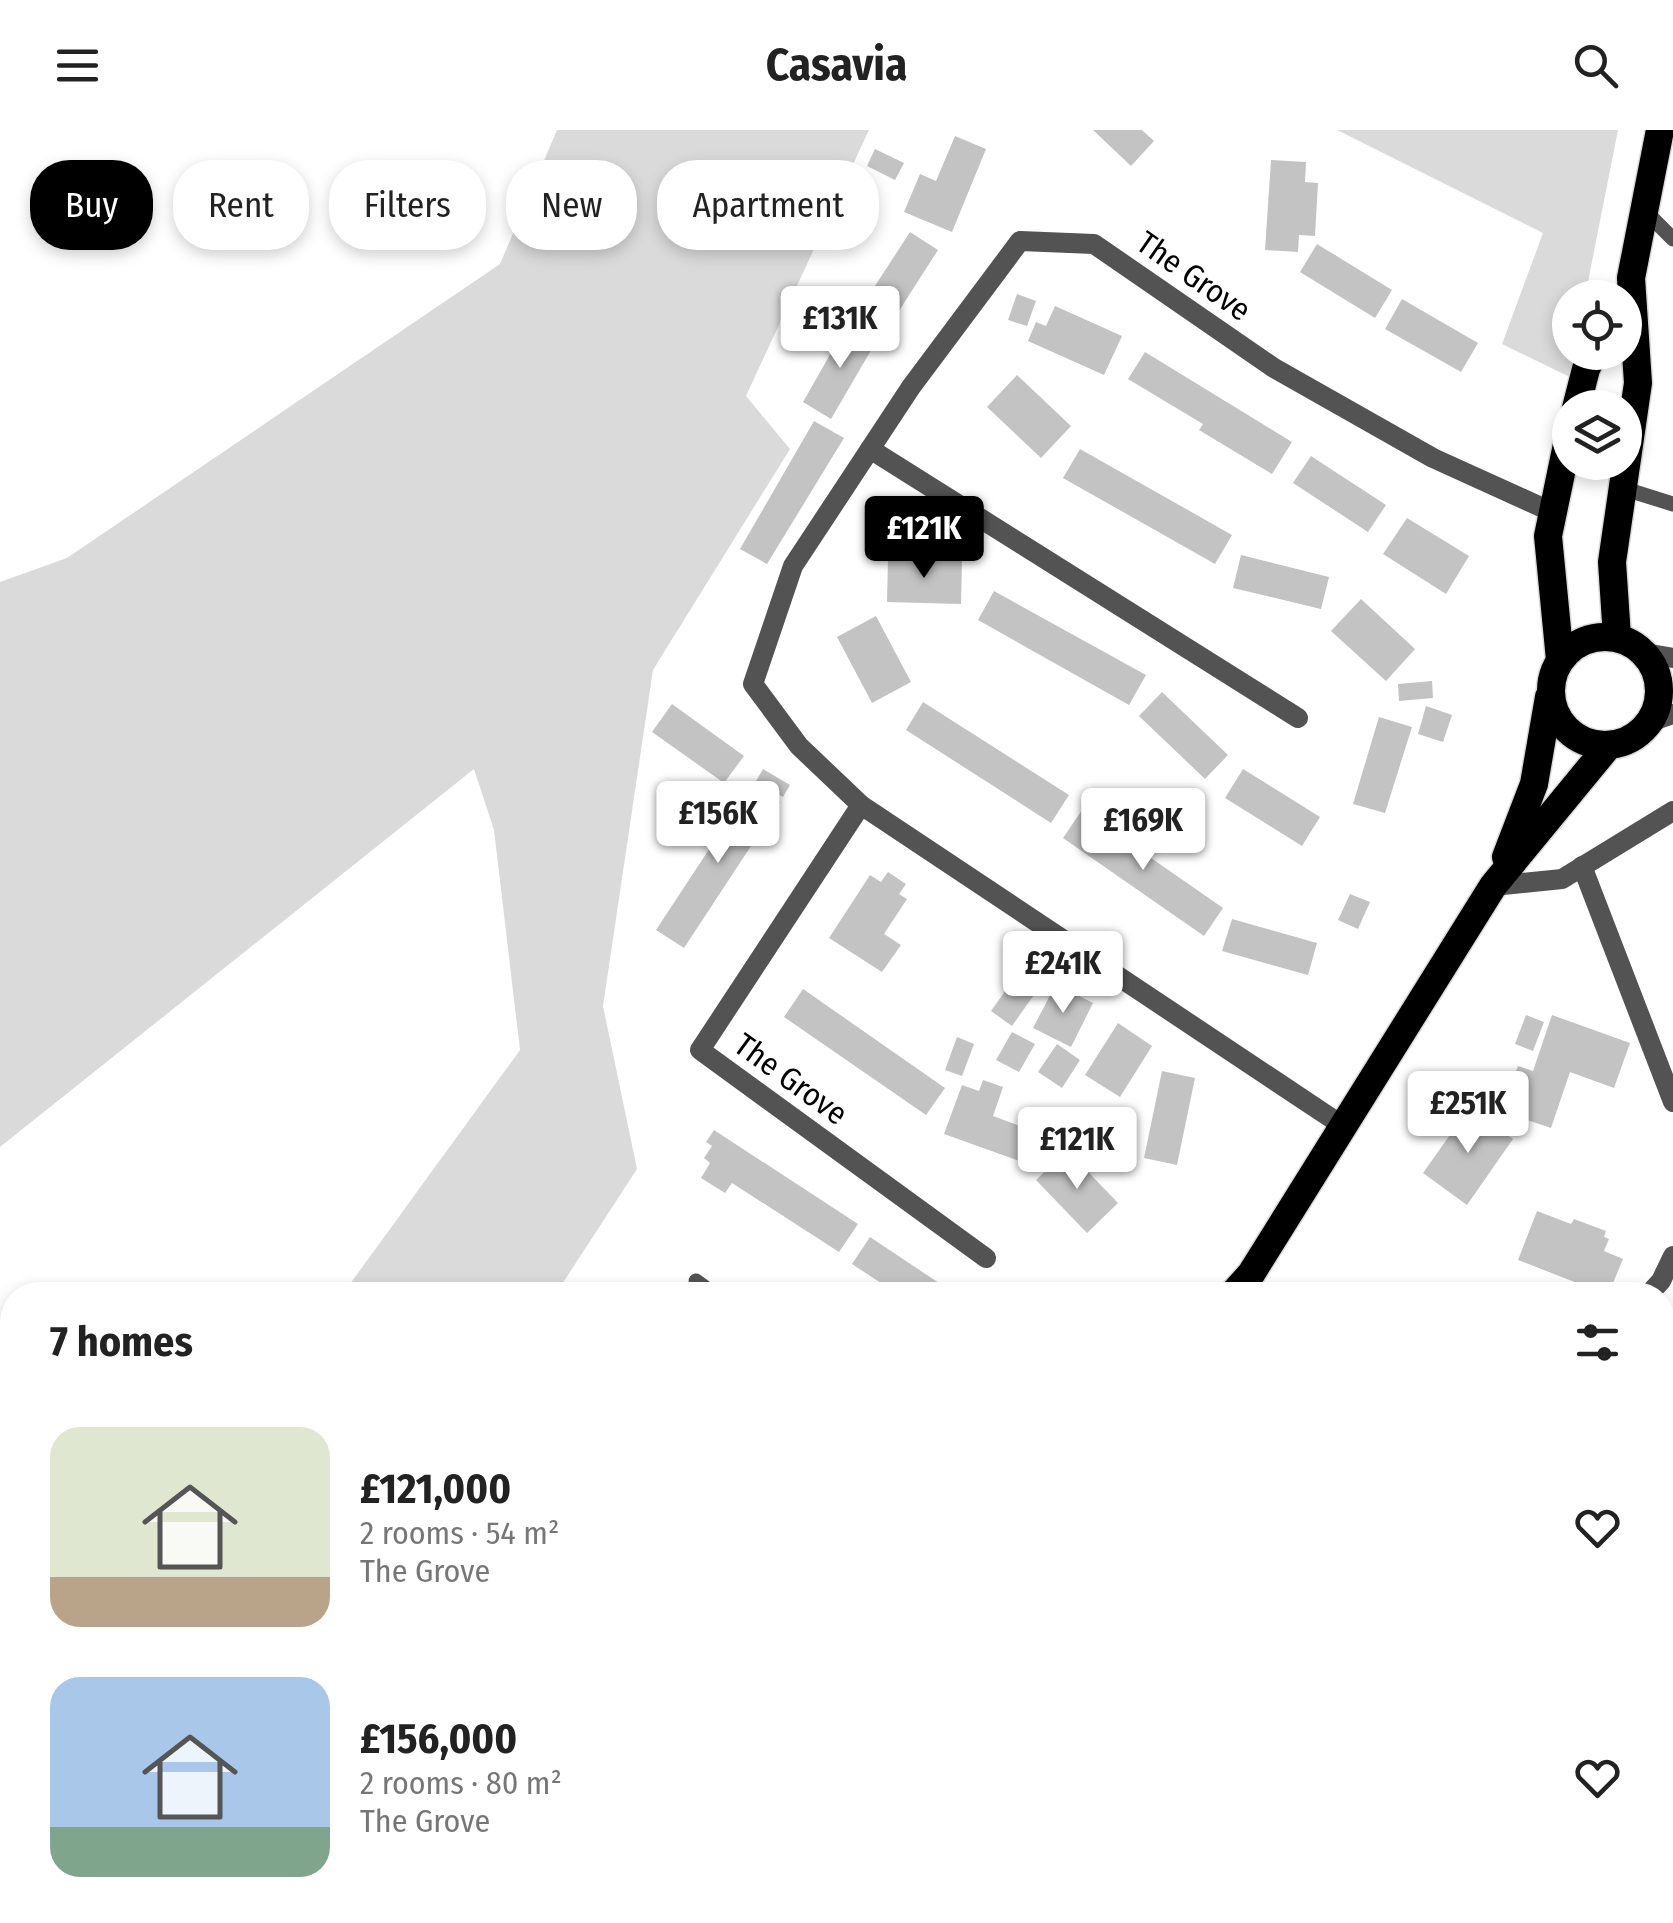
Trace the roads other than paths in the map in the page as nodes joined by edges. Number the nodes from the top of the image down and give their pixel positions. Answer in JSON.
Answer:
{"nodes":[{"id":1,"x":1660,"y":130,"type":"edge"},
{"id":2,"x":1643,"y":209,"type":"junction"},
{"id":3,"x":1673,"y":239,"type":"edge"},
{"id":4,"x":1628,"y":280,"type":"edge"},
{"id":5,"x":1636,"y":370,"type":"edge"},
{"id":6,"x":870,"y":449,"type":"junction"},
{"id":7,"x":1559,"y":480,"type":"edge"},
{"id":8,"x":1624,"y":490,"type":"junction"},
{"id":9,"x":1673,"y":504,"type":"edge"},
{"id":10,"x":1552,"y":512,"type":"junction"},
{"id":11,"x":1617,"y":637,"type":"junction"},
{"id":12,"x":1659,"y":656,"type":"edge"},
{"id":13,"x":1560,"y":660,"type":"junction"},
{"id":14,"x":1550,"y":691,"type":"junction"},
{"id":15,"x":1298,"y":718,"type":"dead end"},
{"id":16,"x":1662,"y":718,"type":"edge"},
{"id":17,"x":1610,"y":745,"type":"junction"},
{"id":18,"x":861,"y":805,"type":"junction"},
{"id":19,"x":1673,"y":811,"type":"edge"},
{"id":20,"x":1582,"y":866,"type":"junction"},
{"id":21,"x":1493,"y":886,"type":"junction"},
{"id":22,"x":1673,"y":1102,"type":"edge"},
{"id":23,"x":1343,"y":1126,"type":"junction"},
{"id":24,"x":1673,"y":1256,"type":"edge"},
{"id":25,"x":986,"y":1258,"type":"dead end"},
{"id":26,"x":1244,"y":1282,"type":"edge"},
{"id":27,"x":1660,"y":1282,"type":"edge"}],
"edges":[{"from":1,"to":2,"type":"highway"},
{"from":2,"to":3,"type":"lane"},
{"from":2,"to":4,"type":"highway"},
{"from":5,"to":8,"type":"highway"},
{"from":6,"to":10,"type":"street","name":"The Grove"},
{"from":6,"to":15,"type":"street"},
{"from":6,"to":18,"type":"street","name":"The Grove"},
{"from":7,"to":10,"type":"highway"},
{"from":8,"to":9,"type":"lane"},
{"from":8,"to":11,"type":"highway"},
{"from":10,"to":13,"type":"highway"},
{"from":11,"to":12,"type":"highway"},
{"from":11,"to":13,"type":"highway"},
{"from":12,"to":16,"type":"highway"},
{"from":13,"to":14,"type":"highway"},
{"from":14,"to":17,"type":"highway"},
{"from":14,"to":21,"type":"highway"},
{"from":16,"to":17,"type":"highway"},
{"from":17,"to":21,"type":"highway"},
{"from":18,"to":23,"type":"street","name":"The Grove"},
{"from":18,"to":25,"type":"street","name":"The Grove"},
{"from":19,"to":20,"type":"street"},
{"from":20,"to":21,"type":"street"},
{"from":20,"to":22,"type":"street"},
{"from":21,"to":23,"type":"highway"},
{"from":23,"to":26,"type":"highway"},
{"from":24,"to":27,"type":"street"}]}
